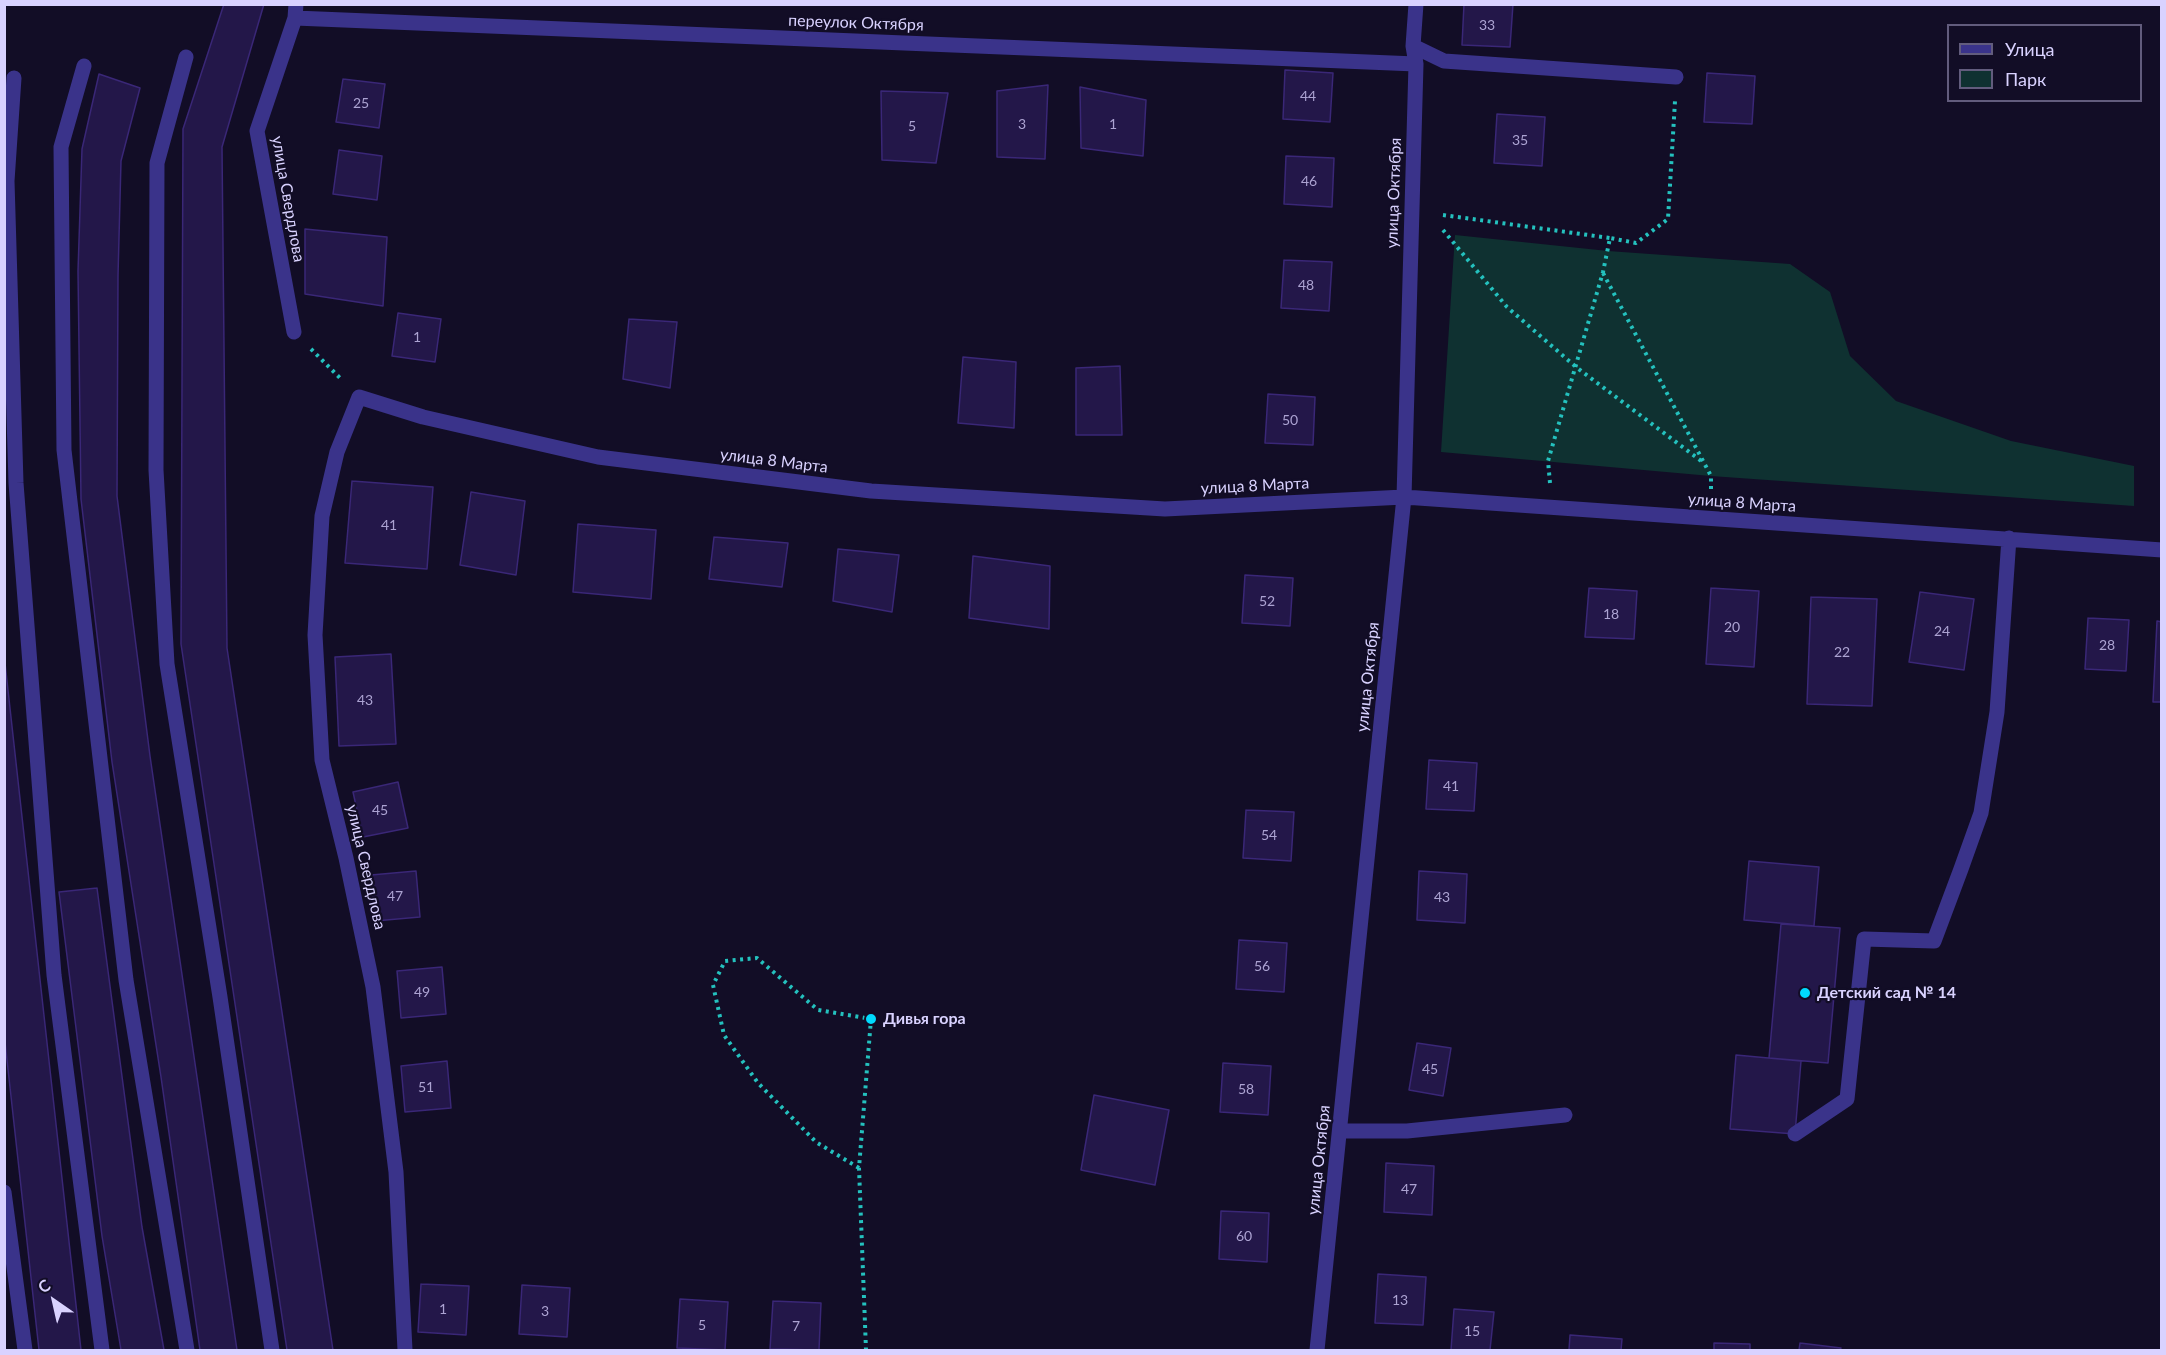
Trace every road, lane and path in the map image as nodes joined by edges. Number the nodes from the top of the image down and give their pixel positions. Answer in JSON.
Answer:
{"nodes":[{"id":1,"x":1416,"y":4,"type":"edge"},
{"id":2,"x":295,"y":11,"type":"edge"},
{"id":3,"x":1413,"y":46,"type":"junction"},
{"id":4,"x":186,"y":57,"type":"dead end"},
{"id":5,"x":1416,"y":64,"type":"junction"},
{"id":6,"x":84,"y":66,"type":"dead end"},
{"id":7,"x":1676,"y":77,"type":"joint"},
{"id":8,"x":14,"y":78,"type":"dead end"},
{"id":9,"x":1443,"y":215,"type":"dead end"},
{"id":10,"x":1443,"y":230,"type":"dead end"},
{"id":11,"x":1610,"y":238,"type":"junction"},
{"id":12,"x":1603,"y":272,"type":"junction"},
{"id":13,"x":294,"y":333,"type":"joint"},
{"id":14,"x":1576,"y":367,"type":"junction"},
{"id":15,"x":359,"y":397,"type":"junction"},
{"id":16,"x":1704,"y":463,"type":"junction"},
{"id":17,"x":1550,"y":484,"type":"dead end"},
{"id":18,"x":1711,"y":494,"type":"dead end"},
{"id":19,"x":1404,"y":497,"type":"junction"},
{"id":20,"x":2009,"y":538,"type":"junction"},
{"id":21,"x":2162,"y":550,"type":"edge"},
{"id":22,"x":1565,"y":1115,"type":"dead end"},
{"id":23,"x":1340,"y":1131,"type":"junction"},
{"id":24,"x":1795,"y":1134,"type":"dead end"},
{"id":25,"x":859,"y":1168,"type":"junction"},
{"id":26,"x":4,"y":1192,"type":"edge"},
{"id":27,"x":25,"y":1350,"type":"edge"},
{"id":28,"x":102,"y":1350,"type":"edge"},
{"id":29,"x":187,"y":1350,"type":"edge"},
{"id":30,"x":272,"y":1350,"type":"edge"},
{"id":31,"x":405,"y":1350,"type":"edge"},
{"id":32,"x":866,"y":1350,"type":"edge"},
{"id":33,"x":1317,"y":1350,"type":"edge"}],
"edges":[{"from":1,"to":3,"type":"street","name":"улица Октября"},
{"from":2,"to":5,"type":"street","name":"переулок Октября"},
{"from":2,"to":13,"type":"street","name":"улица Свердлова"},
{"from":3,"to":5,"type":"street","name":"улица Октября"},
{"from":3,"to":7,"type":"street"},
{"from":4,"to":30,"type":"street"},
{"from":5,"to":19,"type":"street","name":"улица Октября"},
{"from":6,"to":29,"type":"street"},
{"from":7,"to":11,"type":"path"},
{"from":8,"to":28,"type":"street"},
{"from":9,"to":11,"type":"path"},
{"from":10,"to":14,"type":"path"},
{"from":11,"to":12,"type":"path"},
{"from":12,"to":14,"type":"path"},
{"from":12,"to":16,"type":"path"},
{"from":13,"to":15,"type":"path"},
{"from":14,"to":16,"type":"path"},
{"from":14,"to":17,"type":"path"},
{"from":15,"to":19,"type":"street","name":"улица 8 Марта"},
{"from":15,"to":31,"type":"street","name":"улица Свердлова"},
{"from":16,"to":18,"type":"path"},
{"from":19,"to":20,"type":"street","name":"улица 8 Марта"},
{"from":19,"to":23,"type":"street","name":"улица Октября"},
{"from":20,"to":21,"type":"street","name":"улица 8 Марта"},
{"from":20,"to":24,"type":"street"},
{"from":22,"to":23,"type":"street"},
{"from":23,"to":33,"type":"street","name":"улица Октября"},
{"from":25,"to":25,"type":"path"},
{"from":25,"to":32,"type":"path"},
{"from":26,"to":27,"type":"street"}]}
